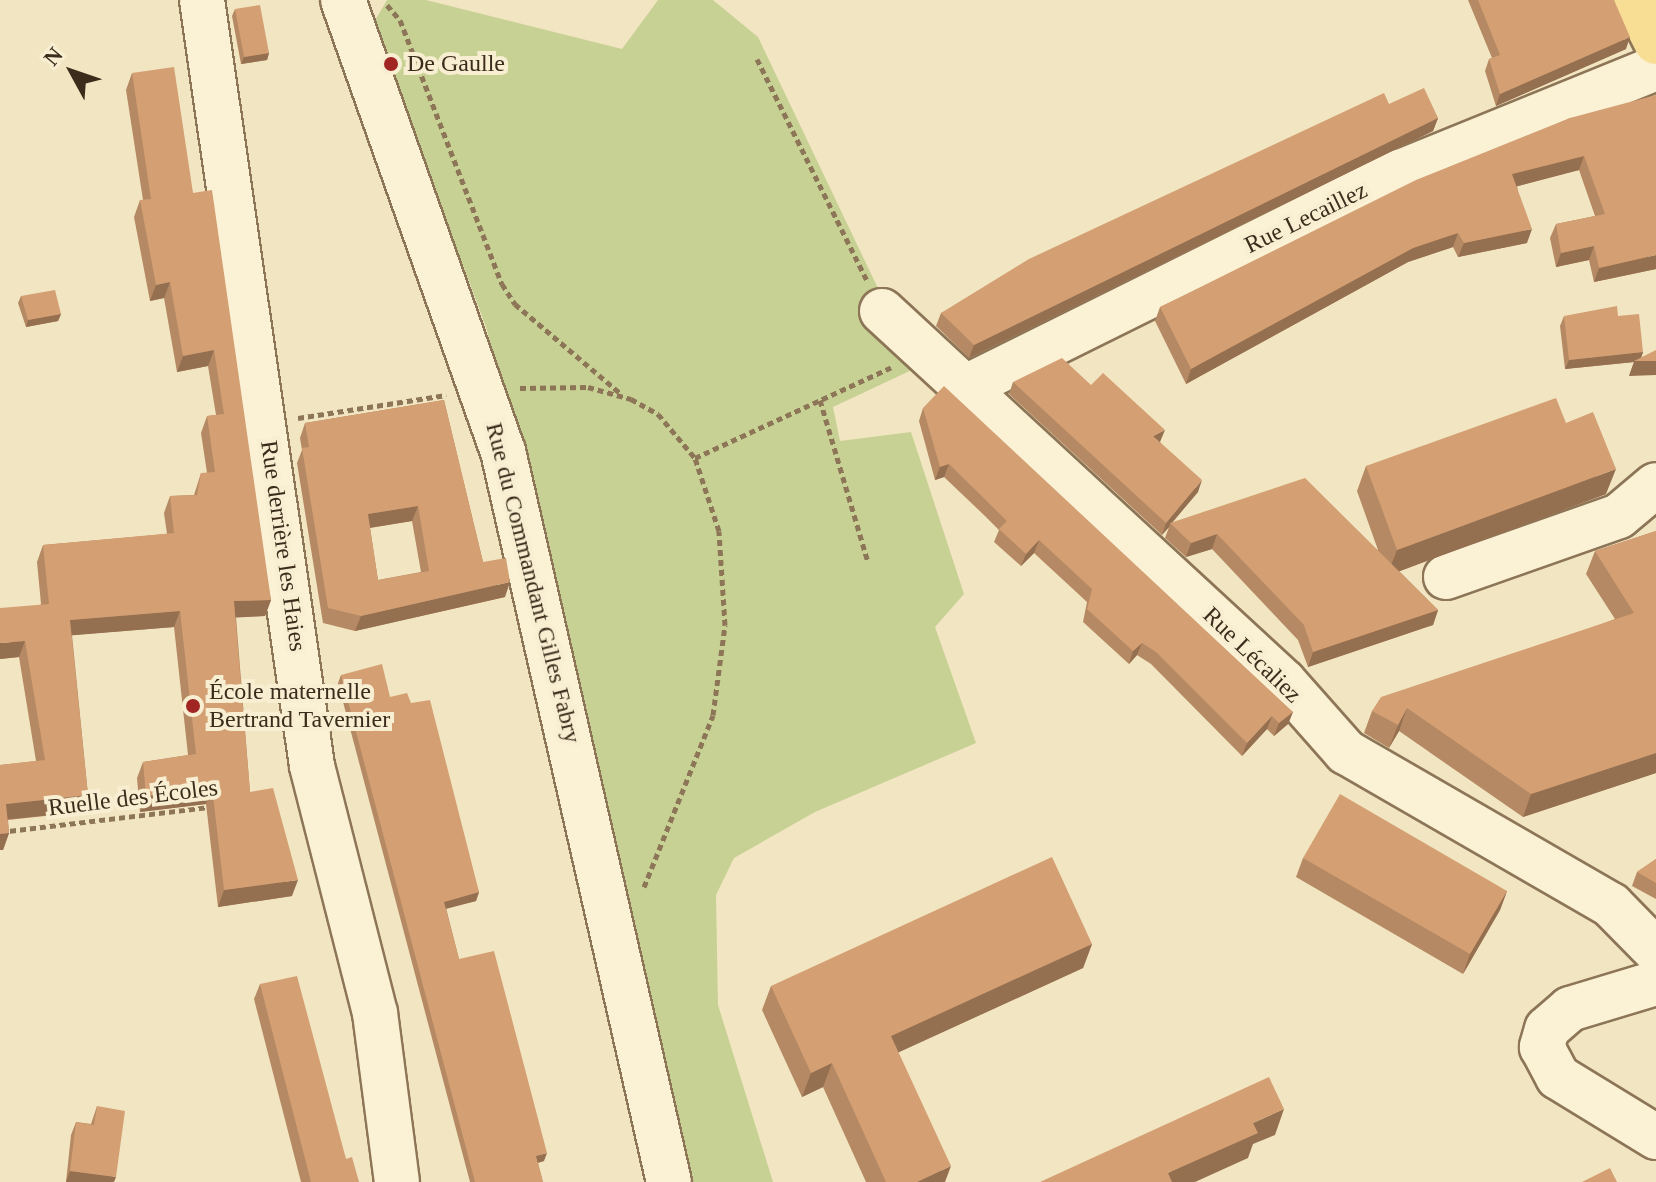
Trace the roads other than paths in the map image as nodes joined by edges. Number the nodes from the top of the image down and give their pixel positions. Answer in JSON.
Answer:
{"nodes":[{"id":1,"x":202,"y":0,"type":"edge"},
{"id":2,"x":343,"y":0,"type":"edge"},
{"id":3,"x":1635,"y":0,"type":"edge"},
{"id":4,"x":1656,"y":42,"type":"edge"},
{"id":5,"x":1656,"y":68,"type":"edge"},
{"id":6,"x":882,"y":311,"type":"road end"},
{"id":7,"x":964,"y":388,"type":"junction"},
{"id":8,"x":1656,"y":485,"type":"edge"},
{"id":9,"x":1446,"y":577,"type":"dead end"},
{"id":10,"x":1656,"y":951,"type":"edge"},
{"id":11,"x":1656,"y":983,"type":"edge"},
{"id":12,"x":1656,"y":1137,"type":"edge"},
{"id":13,"x":397,"y":1182,"type":"edge"},
{"id":14,"x":669,"y":1182,"type":"edge"}],
"edges":[{"from":1,"to":13,"type":"street","name":"Rue derrière les Haies"},
{"from":2,"to":14,"type":"street","name":"Rue du Commandant Gilles Fabry"},
{"from":3,"to":4,"type":"main road"},
{"from":5,"to":7,"type":"street","name":"Rue Lecaillez"},
{"from":6,"to":7,"type":"street","name":"Rue Lécaliez"},
{"from":7,"to":10,"type":"street","name":"Rue Lécaliez"},
{"from":8,"to":9,"type":"street"},
{"from":11,"to":12,"type":"street"}]}
